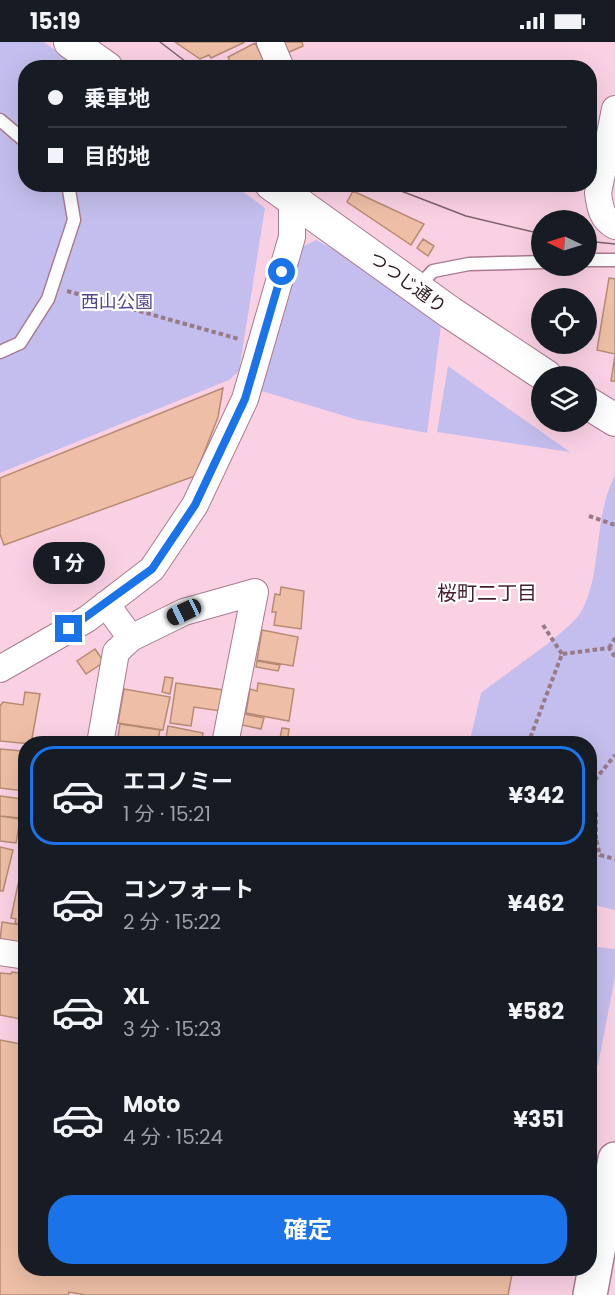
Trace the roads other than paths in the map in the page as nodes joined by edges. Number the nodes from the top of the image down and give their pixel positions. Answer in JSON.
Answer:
{"nodes":[{"id":1,"x":70,"y":42,"type":"edge"},
{"id":2,"x":270,"y":42,"type":"edge"},
{"id":3,"x":96,"y":60,"type":"edge"},
{"id":4,"x":278,"y":60,"type":"edge"},
{"id":5,"x":615,"y":109,"type":"edge"},
{"id":6,"x":0,"y":120,"type":"edge"},
{"id":7,"x":18,"y":135,"type":"edge"},
{"id":8,"x":69,"y":192,"type":"edge"},
{"id":9,"x":286,"y":192,"type":"edge"},
{"id":10,"x":289,"y":192,"type":"edge"},
{"id":11,"x":615,"y":226,"type":"edge"},
{"id":12,"x":597,"y":260,"type":"edge"},
{"id":13,"x":615,"y":260,"type":"edge"},
{"id":14,"x":531,"y":262,"type":"edge"},
{"id":15,"x":418,"y":287,"type":"junction"},
{"id":16,"x":0,"y":352,"type":"edge"},
{"id":17,"x":531,"y":366,"type":"edge"},
{"id":18,"x":597,"y":409,"type":"edge"},
{"id":19,"x":615,"y":420,"type":"edge"},
{"id":20,"x":106,"y":604,"type":"junction"},
{"id":21,"x":131,"y":638,"type":"junction"},
{"id":22,"x":0,"y":669,"type":"edge"},
{"id":23,"x":101,"y":736,"type":"edge"},
{"id":24,"x":227,"y":736,"type":"edge"},
{"id":25,"x":0,"y":952,"type":"edge"},
{"id":26,"x":18,"y":955,"type":"edge"},
{"id":27,"x":615,"y":1159,"type":"edge"},
{"id":28,"x":597,"y":1257,"type":"edge"},
{"id":29,"x":593,"y":1276,"type":"edge"},
{"id":30,"x":590,"y":1295,"type":"edge"}],
"edges":[{"from":1,"to":3,"type":"street"},
{"from":2,"to":4,"type":"street"},
{"from":5,"to":11,"type":"street"},
{"from":6,"to":7,"type":"lane"},
{"from":8,"to":16,"type":"lane"},
{"from":9,"to":20,"type":"street"},
{"from":10,"to":15,"type":"street","name":"つつじ通り"},
{"from":12,"to":13,"type":"lane"},
{"from":14,"to":15,"type":"lane"},
{"from":15,"to":17,"type":"street","name":"つつじ通り"},
{"from":18,"to":19,"type":"street"},
{"from":20,"to":21,"type":"street"},
{"from":20,"to":22,"type":"street"},
{"from":21,"to":23,"type":"street"},
{"from":21,"to":24,"type":"street"},
{"from":25,"to":26,"type":"street"},
{"from":27,"to":28,"type":"highway"},
{"from":29,"to":30,"type":"highway"}]}
